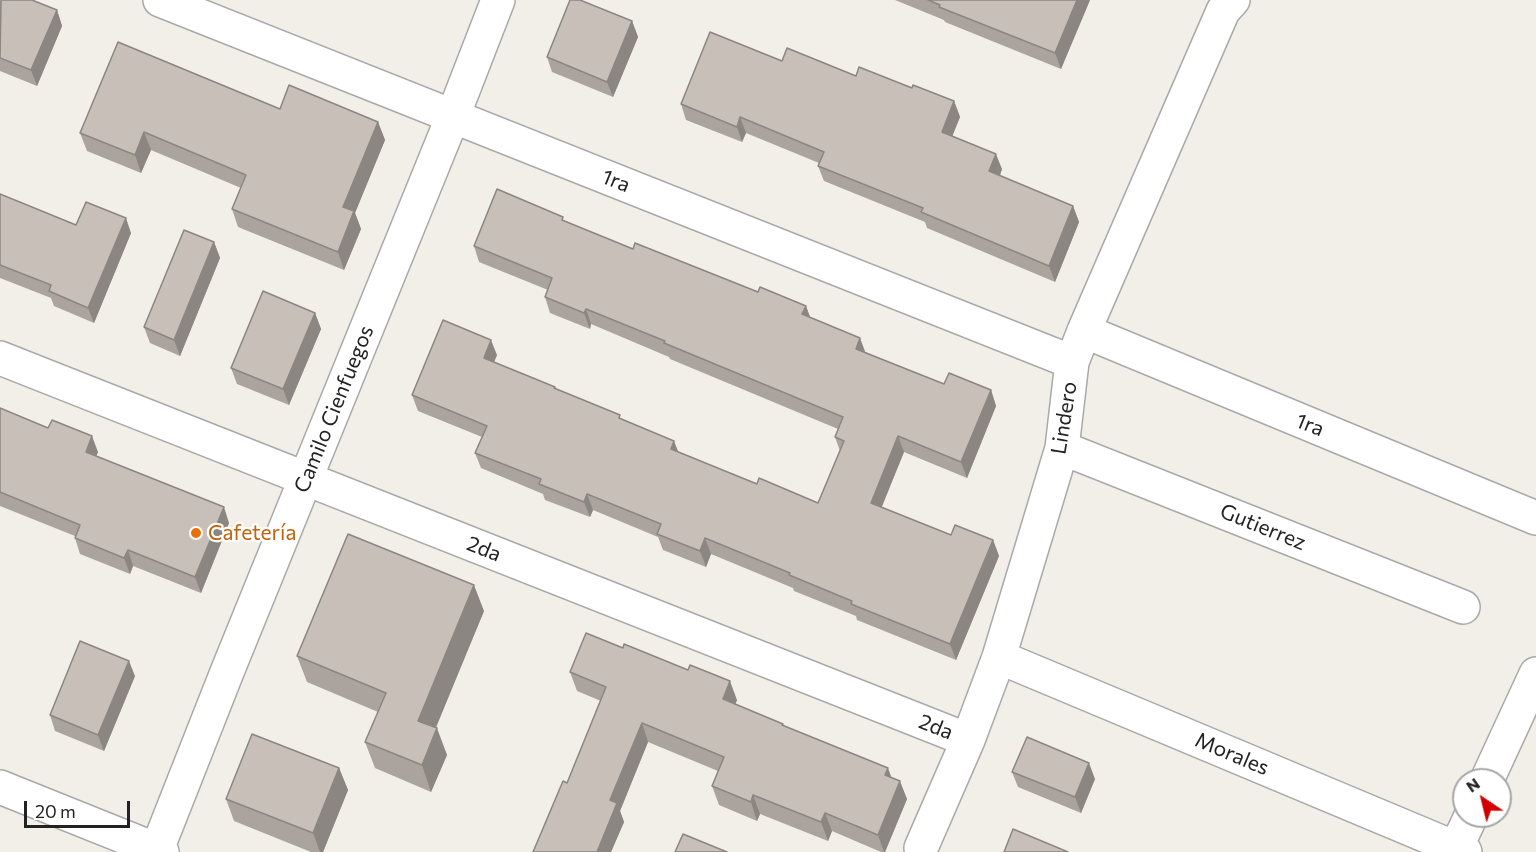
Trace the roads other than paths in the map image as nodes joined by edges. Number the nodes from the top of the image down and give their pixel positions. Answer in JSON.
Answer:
{"nodes":[{"id":1,"x":160,"y":0,"type":"edge"},
{"id":2,"x":498,"y":0,"type":"edge"},
{"id":3,"x":1217,"y":4,"type":"edge"},
{"id":4,"x":453,"y":116,"type":"junction"},
{"id":5,"x":1084,"y":331,"type":"junction"},
{"id":6,"x":0,"y":358,"type":"edge"},
{"id":7,"x":1072,"y":362,"type":"junction"},
{"id":8,"x":1062,"y":448,"type":"junction"},
{"id":9,"x":306,"y":478,"type":"junction"},
{"id":10,"x":1536,"y":518,"type":"edge"},
{"id":11,"x":1463,"y":607,"type":"dead end"},
{"id":12,"x":999,"y":657,"type":"junction"},
{"id":13,"x":1536,"y":674,"type":"edge"},
{"id":14,"x":968,"y":740,"type":"junction"},
{"id":15,"x":1493,"y":768,"type":"edge"},
{"id":16,"x":0,"y":787,"type":"edge"},
{"id":17,"x":1467,"y":828,"type":"edge"},
{"id":18,"x":921,"y":848,"type":"dead end"},
{"id":19,"x":1460,"y":850,"type":"edge"},
{"id":20,"x":159,"y":851,"type":"edge"}],
"edges":[{"from":1,"to":4,"type":"street","name":"1ra"},
{"from":2,"to":4,"type":"street","name":"Camilo Cienfuegos"},
{"from":3,"to":5,"type":"street","name":"Lindero"},
{"from":4,"to":7,"type":"street","name":"1ra"},
{"from":4,"to":9,"type":"street","name":"Camilo Cienfuegos"},
{"from":5,"to":7,"type":"street","name":"Lindero"},
{"from":5,"to":10,"type":"street","name":"1ra"},
{"from":6,"to":9,"type":"street","name":"2da"},
{"from":7,"to":8,"type":"street","name":"Lindero"},
{"from":8,"to":11,"type":"street","name":"Gutierrez"},
{"from":8,"to":12,"type":"street","name":"Lindero"},
{"from":9,"to":14,"type":"street","name":"2da"},
{"from":9,"to":20,"type":"street","name":"Camilo Cienfuegos"},
{"from":12,"to":14,"type":"street","name":"Lindero"},
{"from":12,"to":19,"type":"street","name":"Morales"},
{"from":13,"to":15,"type":"street"},
{"from":14,"to":18,"type":"street","name":"Lindero"},
{"from":16,"to":20,"type":"street"},
{"from":17,"to":19,"type":"street"}]}
